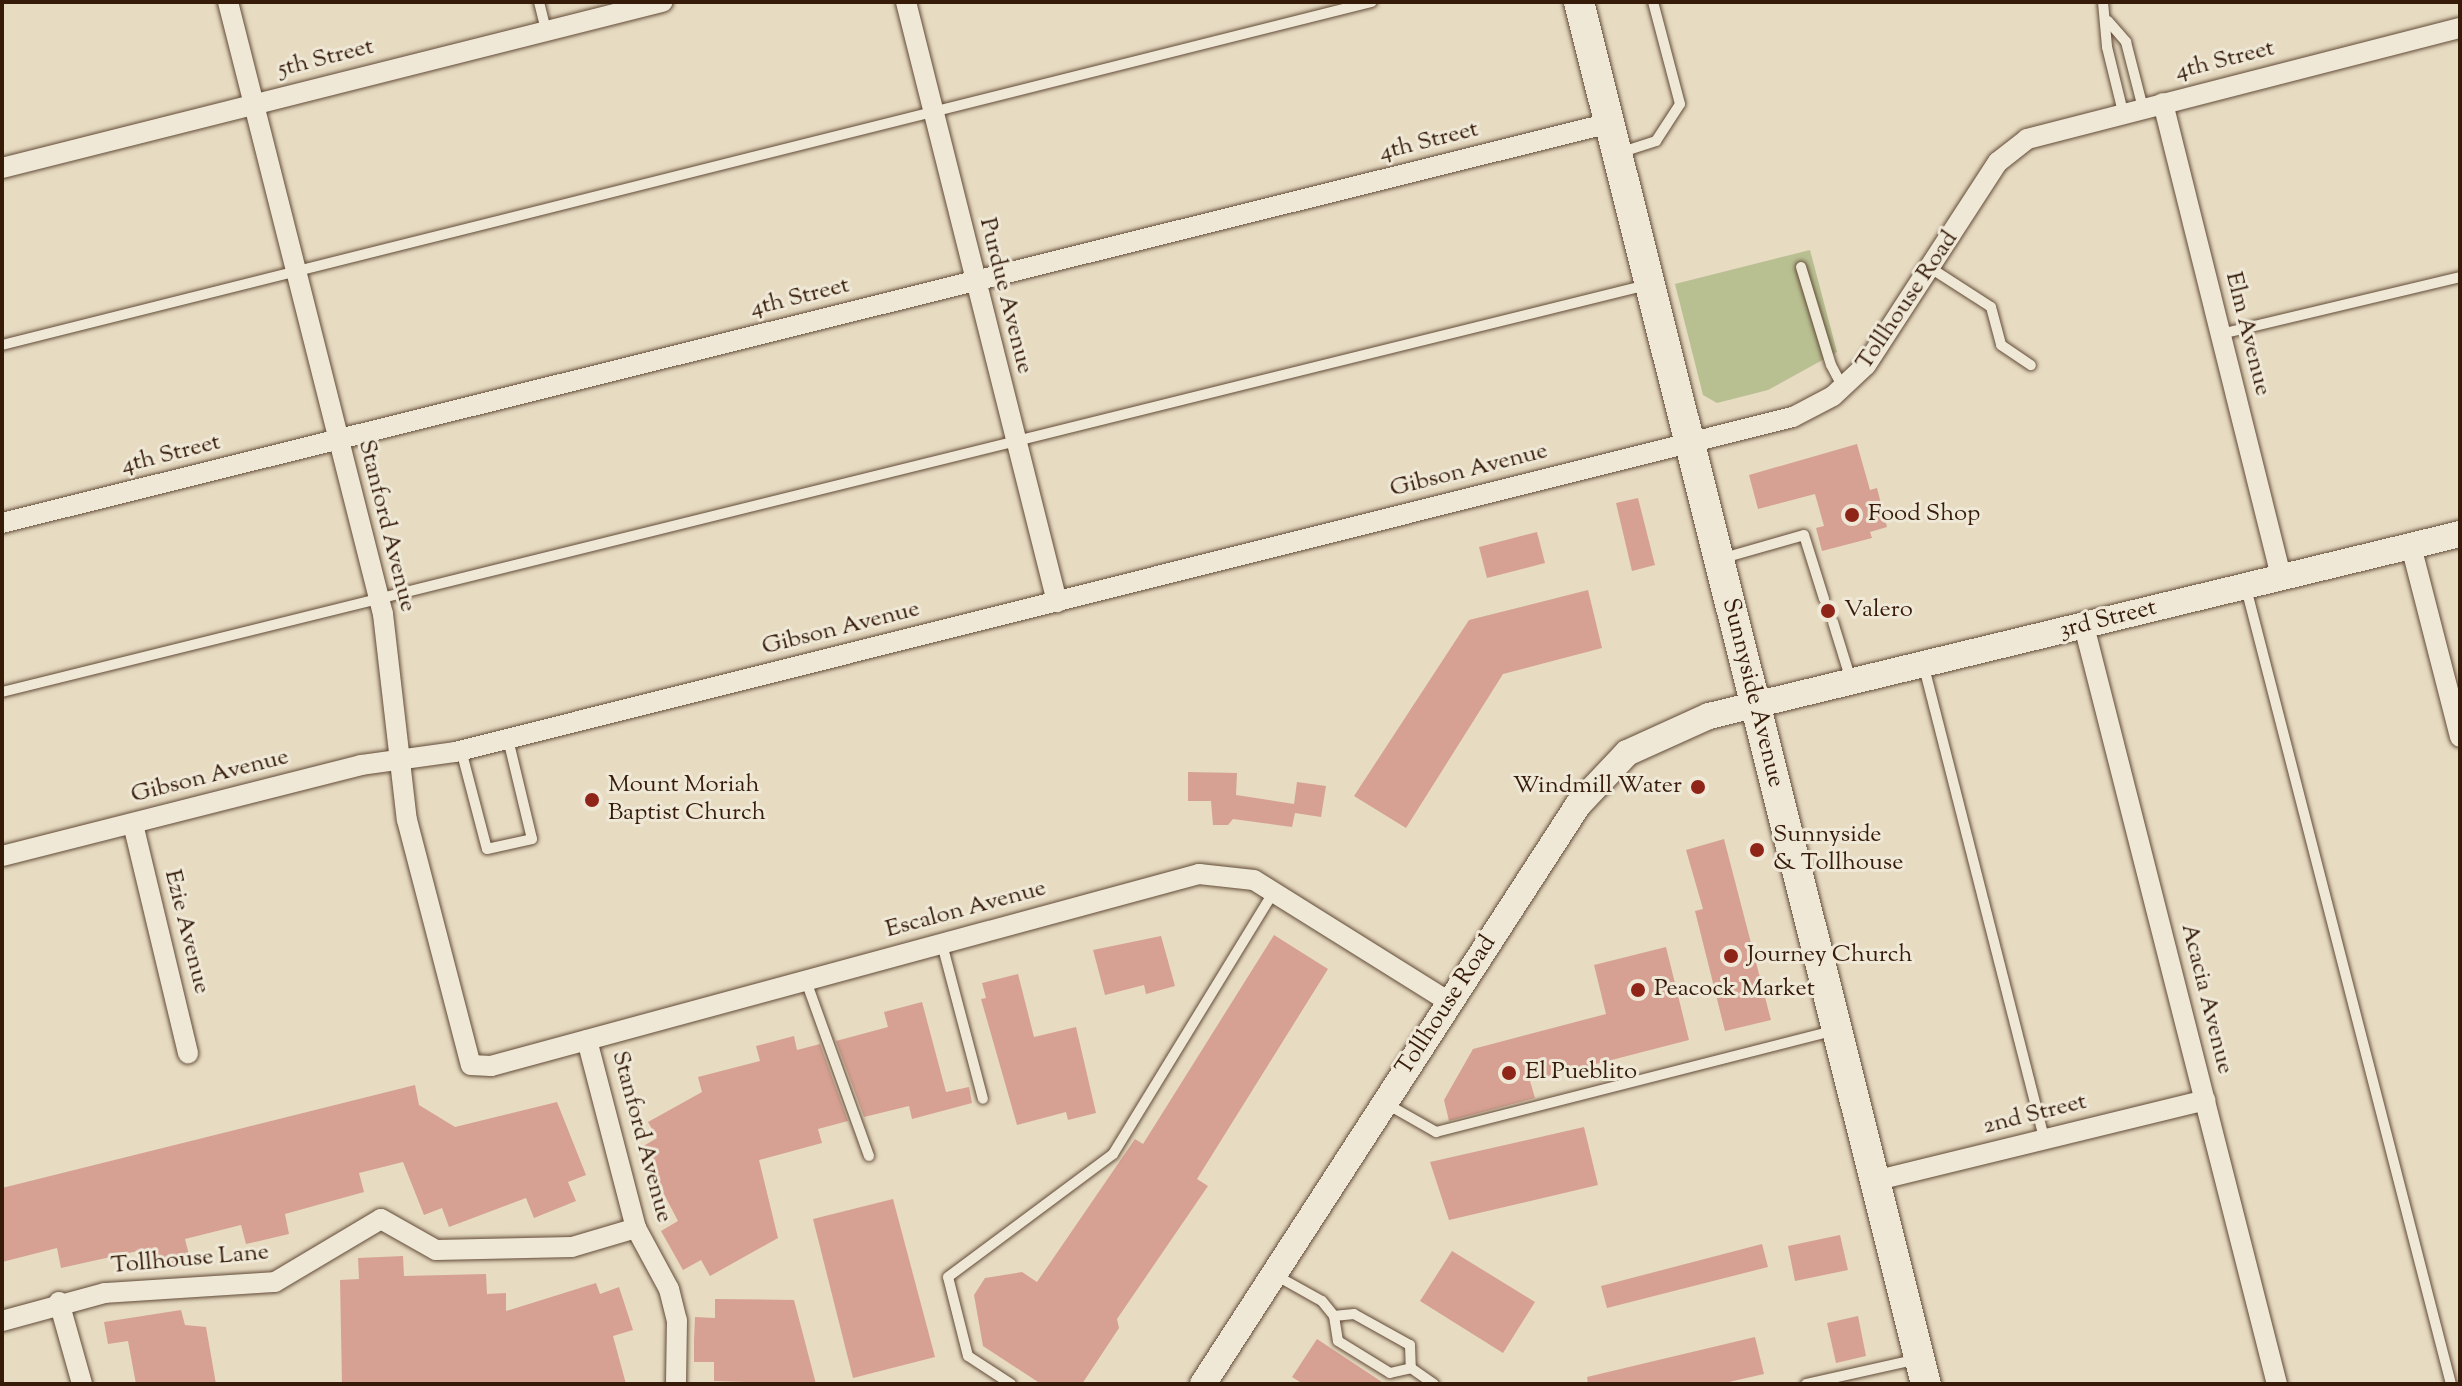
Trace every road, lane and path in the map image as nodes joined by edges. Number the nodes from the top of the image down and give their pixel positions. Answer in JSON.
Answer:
{"nodes":[{"id":1,"x":228,"y":2,"type":"edge"},
{"id":2,"x":539,"y":2,"type":"edge"},
{"id":3,"x":662,"y":2,"type":"edge"},
{"id":4,"x":906,"y":2,"type":"edge"},
{"id":5,"x":1372,"y":2,"type":"edge"},
{"id":6,"x":1579,"y":2,"type":"edge"},
{"id":7,"x":1653,"y":2,"type":"edge"},
{"id":8,"x":2103,"y":2,"type":"edge"},
{"id":9,"x":2108,"y":21,"type":"junction"},
{"id":10,"x":2460,"y":28,"type":"edge"},
{"id":11,"x":546,"y":31,"type":"junction"},
{"id":12,"x":254,"y":104,"type":"junction"},
{"id":13,"x":2143,"y":108,"type":"junction"},
{"id":14,"x":932,"y":113,"type":"junction"},
{"id":15,"x":1610,"y":123,"type":"junction"},
{"id":16,"x":1618,"y":153,"type":"junction"},
{"id":17,"x":2006,"y":153,"type":"joint"},
{"id":18,"x":2,"y":168,"type":"edge"},
{"id":19,"x":1801,"y":267,"type":"dead end"},
{"id":20,"x":1932,"y":269,"type":"junction"},
{"id":21,"x":296,"y":272,"type":"junction"},
{"id":22,"x":2460,"y":277,"type":"edge"},
{"id":23,"x":974,"y":282,"type":"junction"},
{"id":24,"x":1651,"y":284,"type":"junction"},
{"id":25,"x":2221,"y":334,"type":"junction"},
{"id":26,"x":2,"y":345,"type":"edge"},
{"id":27,"x":2031,"y":365,"type":"dead end"},
{"id":28,"x":1843,"y":388,"type":"junction"},
{"id":29,"x":339,"y":440,"type":"junction"},
{"id":30,"x":1016,"y":443,"type":"junction"},
{"id":31,"x":1690,"y":443,"type":"junction"},
{"id":32,"x":2,"y":523,"type":"edge"},
{"id":33,"x":2460,"y":534,"type":"edge"},
{"id":34,"x":2411,"y":546,"type":"junction"},
{"id":35,"x":1719,"y":559,"type":"junction"},
{"id":36,"x":2281,"y":577,"type":"junction"},
{"id":37,"x":2246,"y":586,"type":"junction"},
{"id":38,"x":1824,"y":599,"type":"dead end"},
{"id":39,"x":380,"y":601,"type":"junction"},
{"id":40,"x":1057,"y":602,"type":"junction"},
{"id":41,"x":1833,"y":622,"type":"dead end"},
{"id":42,"x":2084,"y":626,"type":"junction"},
{"id":43,"x":1923,"y":665,"type":"junction"},
{"id":44,"x":1852,"y":682,"type":"junction"},
{"id":45,"x":2,"y":692,"type":"edge"},
{"id":46,"x":1755,"y":706,"type":"junction"},
{"id":47,"x":2460,"y":737,"type":"edge"},
{"id":48,"x":508,"y":739,"type":"junction"},
{"id":49,"x":461,"y":750,"type":"junction"},
{"id":50,"x":400,"y":759,"type":"junction"},
{"id":51,"x":133,"y":824,"type":"junction"},
{"id":52,"x":2,"y":856,"type":"edge"},
{"id":53,"x":1273,"y":893,"type":"junction"},
{"id":54,"x":942,"y":944,"type":"junction"},
{"id":55,"x":806,"y":981,"type":"junction"},
{"id":56,"x":1449,"y":1002,"type":"junction"},
{"id":57,"x":1838,"y":1029,"type":"junction"},
{"id":58,"x":587,"y":1040,"type":"junction"},
{"id":59,"x":188,"y":1053,"type":"dead end"},
{"id":60,"x":471,"y":1065,"type":"joint"},
{"id":61,"x":983,"y":1099,"type":"dead end"},
{"id":62,"x":2205,"y":1100,"type":"junction"},
{"id":63,"x":1384,"y":1102,"type":"junction"},
{"id":64,"x":2044,"y":1139,"type":"junction"},
{"id":65,"x":869,"y":1156,"type":"dead end"},
{"id":66,"x":1878,"y":1180,"type":"junction"},
{"id":67,"x":636,"y":1228,"type":"junction"},
{"id":68,"x":1277,"y":1276,"type":"junction"},
{"id":69,"x":59,"y":1302,"type":"junction"},
{"id":70,"x":1334,"y":1316,"type":"junction"},
{"id":71,"x":2,"y":1321,"type":"edge"},
{"id":72,"x":1411,"y":1368,"type":"junction"},
{"id":73,"x":1923,"y":1371,"type":"edge"},
{"id":74,"x":82,"y":1384,"type":"edge"},
{"id":75,"x":676,"y":1384,"type":"edge"},
{"id":76,"x":1011,"y":1384,"type":"edge"},
{"id":77,"x":1203,"y":1384,"type":"edge"},
{"id":78,"x":1434,"y":1384,"type":"edge"},
{"id":79,"x":1806,"y":1384,"type":"edge"},
{"id":80,"x":2277,"y":1384,"type":"edge"},
{"id":81,"x":2451,"y":1384,"type":"edge"}],
"edges":[{"from":1,"to":12,"type":"street","name":"Stanford Avenue"},
{"from":2,"to":11,"type":"lane"},
{"from":3,"to":11,"type":"street","name":"5th Street"},
{"from":4,"to":14,"type":"street","name":"Purdue Avenue"},
{"from":5,"to":14,"type":"lane"},
{"from":6,"to":15,"type":"main road","name":"Sunnyside Avenue"},
{"from":7,"to":16,"type":"lane"},
{"from":8,"to":9,"type":"lane"},
{"from":9,"to":13,"type":"lane"},
{"from":9,"to":13,"type":"lane"},
{"from":10,"to":13,"type":"street","name":"4th Street"},
{"from":11,"to":12,"type":"street","name":"5th Street"},
{"from":12,"to":18,"type":"street","name":"5th Street"},
{"from":12,"to":21,"type":"street","name":"Stanford Avenue"},
{"from":13,"to":17,"type":"street","name":"4th Street"},
{"from":13,"to":25,"type":"street","name":"Elm Avenue"},
{"from":14,"to":21,"type":"lane"},
{"from":14,"to":23,"type":"street","name":"Purdue Avenue"},
{"from":15,"to":16,"type":"main road","name":"Sunnyside Avenue"},
{"from":15,"to":23,"type":"street","name":"4th Street"},
{"from":16,"to":24,"type":"main road","name":"Sunnyside Avenue"},
{"from":17,"to":20,"type":"street","name":"Tollhouse Road"},
{"from":19,"to":28,"type":"lane"},
{"from":20,"to":27,"type":"lane"},
{"from":20,"to":28,"type":"street","name":"Tollhouse Road"},
{"from":21,"to":26,"type":"lane"},
{"from":21,"to":29,"type":"street","name":"Stanford Avenue"},
{"from":22,"to":25,"type":"lane"},
{"from":23,"to":29,"type":"street","name":"4th Street"},
{"from":23,"to":30,"type":"street","name":"Purdue Avenue"},
{"from":24,"to":30,"type":"lane"},
{"from":24,"to":31,"type":"main road","name":"Sunnyside Avenue"},
{"from":25,"to":36,"type":"street","name":"Elm Avenue"},
{"from":28,"to":31,"type":"street","name":"Tollhouse Road"},
{"from":29,"to":32,"type":"street","name":"4th Street"},
{"from":29,"to":39,"type":"street","name":"Stanford Avenue"},
{"from":30,"to":39,"type":"lane"},
{"from":30,"to":40,"type":"street","name":"Purdue Avenue"},
{"from":31,"to":35,"type":"main road","name":"Sunnyside Avenue"},
{"from":31,"to":40,"type":"street","name":"Gibson Avenue"},
{"from":33,"to":34,"type":"street","name":"3rd Street"},
{"from":34,"to":36,"type":"street","name":"3rd Street"},
{"from":34,"to":47,"type":"street"},
{"from":35,"to":38,"type":"lane"},
{"from":35,"to":46,"type":"main road","name":"Sunnyside Avenue"},
{"from":36,"to":37,"type":"street","name":"3rd Street"},
{"from":37,"to":42,"type":"street","name":"3rd Street"},
{"from":37,"to":81,"type":"lane"},
{"from":39,"to":45,"type":"lane"},
{"from":39,"to":50,"type":"street","name":"Stanford Avenue"},
{"from":40,"to":48,"type":"street","name":"Gibson Avenue"},
{"from":41,"to":44,"type":"lane"},
{"from":42,"to":43,"type":"street","name":"3rd Street"},
{"from":42,"to":62,"type":"street","name":"Acacia Avenue"},
{"from":43,"to":44,"type":"street","name":"3rd Street"},
{"from":43,"to":64,"type":"lane"},
{"from":44,"to":46,"type":"street","name":"3rd Street"},
{"from":46,"to":56,"type":"street","name":"Tollhouse Road"},
{"from":46,"to":57,"type":"main road","name":"Sunnyside Avenue"},
{"from":48,"to":49,"type":"street","name":"Gibson Avenue"},
{"from":48,"to":49,"type":"lane"},
{"from":49,"to":50,"type":"street","name":"Gibson Avenue"},
{"from":50,"to":51,"type":"street","name":"Gibson Avenue"},
{"from":50,"to":60,"type":"street","name":"Stanford Avenue"},
{"from":51,"to":52,"type":"street","name":"Gibson Avenue"},
{"from":51,"to":59,"type":"street","name":"Ezie Avenue"},
{"from":53,"to":54,"type":"street","name":"Escalon Avenue"},
{"from":53,"to":56,"type":"street","name":"Escalon Avenue"},
{"from":53,"to":76,"type":"lane"},
{"from":54,"to":55,"type":"street","name":"Escalon Avenue"},
{"from":54,"to":61,"type":"lane"},
{"from":55,"to":58,"type":"street","name":"Escalon Avenue"},
{"from":55,"to":65,"type":"lane"},
{"from":56,"to":63,"type":"street","name":"Tollhouse Road"},
{"from":57,"to":63,"type":"lane"},
{"from":57,"to":66,"type":"main road","name":"Sunnyside Avenue"},
{"from":58,"to":60,"type":"street","name":"Escalon Avenue"},
{"from":58,"to":67,"type":"street","name":"Stanford Avenue"},
{"from":62,"to":64,"type":"street","name":"2nd Street"},
{"from":62,"to":80,"type":"street","name":"Acacia Avenue"},
{"from":63,"to":68,"type":"street","name":"Tollhouse Road"},
{"from":64,"to":66,"type":"street","name":"2nd Street"},
{"from":66,"to":73,"type":"main road","name":"Sunnyside Avenue"},
{"from":67,"to":69,"type":"street","name":"Tollhouse Lane"},
{"from":67,"to":75,"type":"street","name":"Stanford Avenue"},
{"from":68,"to":70,"type":"lane"},
{"from":68,"to":77,"type":"street","name":"Tollhouse Road"},
{"from":69,"to":71,"type":"street","name":"Tollhouse Lane"},
{"from":69,"to":74,"type":"street"},
{"from":70,"to":72,"type":"lane"},
{"from":70,"to":72,"type":"lane"},
{"from":72,"to":78,"type":"lane"},
{"from":73,"to":79,"type":"lane"}]}
